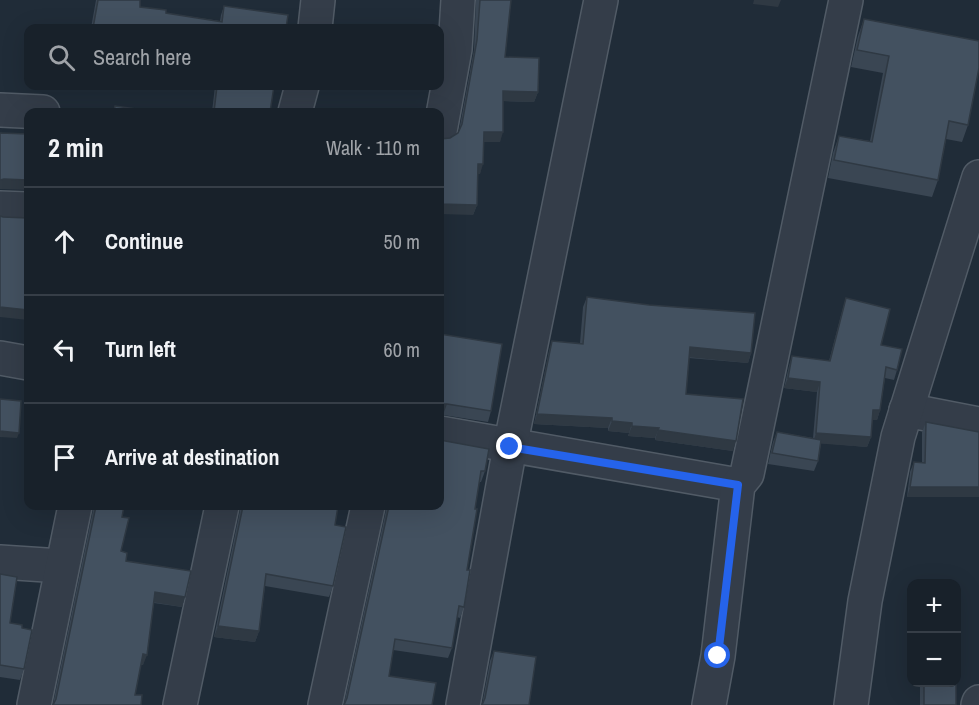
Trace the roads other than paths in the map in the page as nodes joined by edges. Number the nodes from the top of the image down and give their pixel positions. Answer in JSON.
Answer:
{"nodes":[{"id":1,"x":318,"y":0,"type":"edge"},
{"id":2,"x":458,"y":0,"type":"edge"},
{"id":3,"x":601,"y":0,"type":"edge"},
{"id":4,"x":846,"y":0,"type":"edge"},
{"id":5,"x":315,"y":24,"type":"edge"},
{"id":6,"x":301,"y":90,"type":"edge"},
{"id":7,"x":296,"y":108,"type":"edge"},
{"id":8,"x":444,"y":108,"type":"edge"},
{"id":9,"x":0,"y":110,"type":"edge"},
{"id":10,"x":24,"y":111,"type":"edge"},
{"id":11,"x":979,"y":177,"type":"edge"},
{"id":12,"x":0,"y":208,"type":"edge"},
{"id":13,"x":24,"y":209,"type":"edge"},
{"id":14,"x":969,"y":242,"type":"edge"},
{"id":15,"x":0,"y":358,"type":"edge"},
{"id":16,"x":24,"y":362,"type":"edge"},
{"id":17,"x":906,"y":410,"type":"junction"},
{"id":18,"x":979,"y":424,"type":"edge"},
{"id":19,"x":444,"y":434,"type":"edge"},
{"id":20,"x":510,"y":447,"type":"junction"},
{"id":21,"x":738,"y":485,"type":"junction"},
{"id":22,"x":74,"y":510,"type":"edge"},
{"id":23,"x":221,"y":510,"type":"edge"},
{"id":24,"x":367,"y":510,"type":"edge"},
{"id":25,"x":0,"y":562,"type":"edge"},
{"id":26,"x":61,"y":566,"type":"junction"},
{"id":27,"x":34,"y":705,"type":"edge"},
{"id":28,"x":180,"y":705,"type":"edge"},
{"id":29,"x":325,"y":705,"type":"edge"},
{"id":30,"x":463,"y":705,"type":"edge"},
{"id":31,"x":709,"y":705,"type":"edge"},
{"id":32,"x":851,"y":705,"type":"edge"}],
"edges":[{"from":1,"to":5,"type":"street"},
{"from":2,"to":8,"type":"street"},
{"from":3,"to":20,"type":"street"},
{"from":4,"to":21,"type":"street"},
{"from":6,"to":7,"type":"street"},
{"from":9,"to":10,"type":"street"},
{"from":11,"to":14,"type":"street"},
{"from":12,"to":13,"type":"street"},
{"from":14,"to":17,"type":"street"},
{"from":15,"to":16,"type":"street"},
{"from":17,"to":18,"type":"street"},
{"from":17,"to":32,"type":"street"},
{"from":19,"to":20,"type":"street"},
{"from":20,"to":21,"type":"street"},
{"from":20,"to":30,"type":"street"},
{"from":21,"to":31,"type":"street"},
{"from":22,"to":26,"type":"street"},
{"from":23,"to":28,"type":"street"},
{"from":24,"to":29,"type":"street"},
{"from":25,"to":26,"type":"street"},
{"from":26,"to":27,"type":"street"}]}
